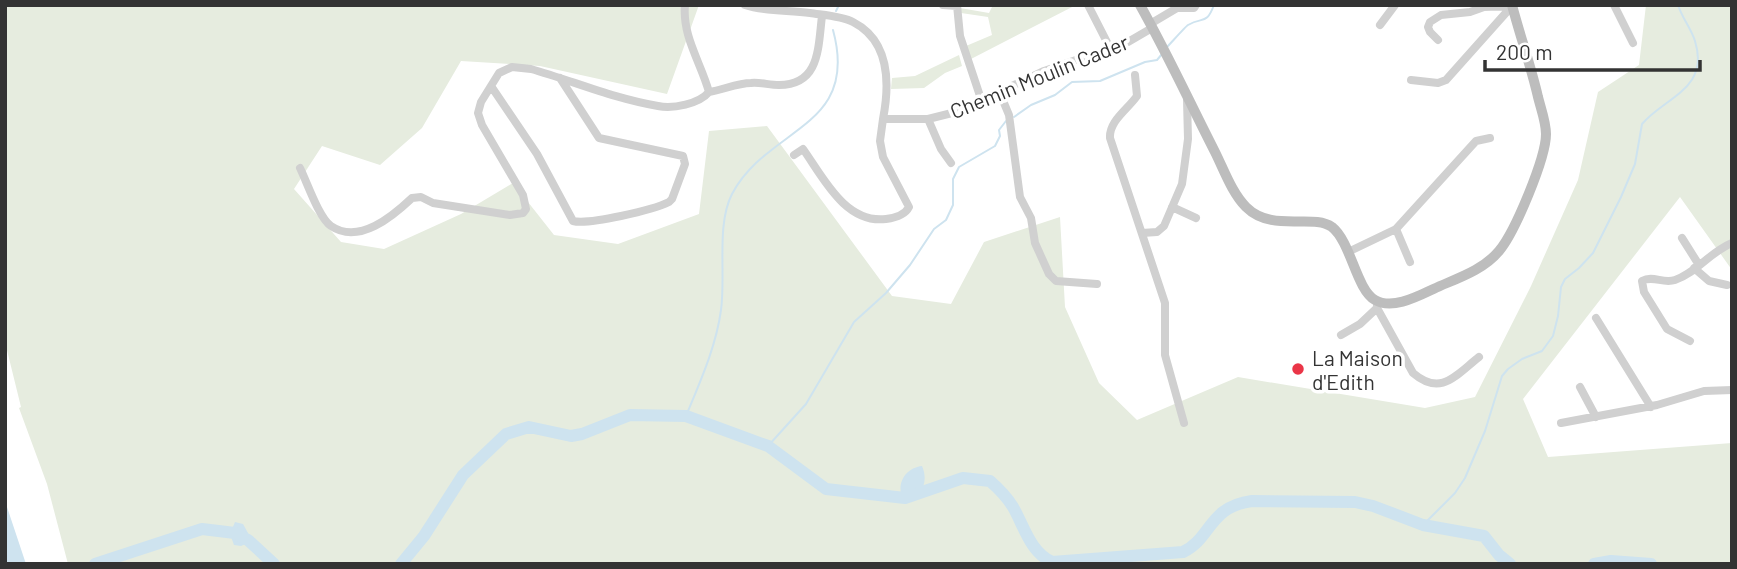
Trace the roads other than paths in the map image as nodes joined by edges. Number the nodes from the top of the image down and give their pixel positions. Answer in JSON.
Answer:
{"nodes":[{"id":1,"x":685,"y":5,"type":"edge"},
{"id":2,"x":745,"y":5,"type":"edge"},
{"id":3,"x":943,"y":5,"type":"edge"},
{"id":4,"x":1088,"y":5,"type":"edge"},
{"id":5,"x":1140,"y":5,"type":"edge"},
{"id":6,"x":1196,"y":5,"type":"edge"},
{"id":7,"x":1395,"y":5,"type":"edge"},
{"id":8,"x":1614,"y":5,"type":"edge"},
{"id":9,"x":957,"y":6,"type":"edge"},
{"id":10,"x":1512,"y":6,"type":"edge"},
{"id":11,"x":1171,"y":9,"type":"edge"},
{"id":12,"x":822,"y":16,"type":"junction"},
{"id":13,"x":1380,"y":25,"type":"dead end"},
{"id":14,"x":1151,"y":26,"type":"junction"},
{"id":15,"x":1438,"y":40,"type":"dead end"},
{"id":16,"x":1633,"y":43,"type":"dead end"},
{"id":17,"x":1110,"y":48,"type":"junction"},
{"id":18,"x":1135,"y":75,"type":"dead end"},
{"id":19,"x":560,"y":78,"type":"junction"},
{"id":20,"x":1411,"y":80,"type":"dead end"},
{"id":21,"x":491,"y":86,"type":"junction"},
{"id":22,"x":999,"y":91,"type":"junction"},
{"id":23,"x":709,"y":92,"type":"junction"},
{"id":24,"x":1187,"y":94,"type":"junction"},
{"id":25,"x":981,"y":99,"type":"junction"},
{"id":26,"x":883,"y":119,"type":"junction"},
{"id":27,"x":928,"y":119,"type":"junction"},
{"id":28,"x":1490,"y":138,"type":"dead end"},
{"id":29,"x":794,"y":155,"type":"dead end"},
{"id":30,"x":951,"y":163,"type":"dead end"},
{"id":31,"x":300,"y":168,"type":"dead end"},
{"id":32,"x":1172,"y":207,"type":"junction"},
{"id":33,"x":1196,"y":218,"type":"dead end"},
{"id":34,"x":1396,"y":229,"type":"junction"},
{"id":35,"x":1142,"y":233,"type":"junction"},
{"id":36,"x":1682,"y":238,"type":"dead end"},
{"id":37,"x":1732,"y":243,"type":"edge"},
{"id":38,"x":1348,"y":252,"type":"junction"},
{"id":39,"x":1410,"y":262,"type":"dead end"},
{"id":40,"x":1697,"y":266,"type":"junction"},
{"id":41,"x":1097,"y":284,"type":"dead end"},
{"id":42,"x":1727,"y":285,"type":"dead end"},
{"id":43,"x":1377,"y":304,"type":"junction"},
{"id":44,"x":1596,"y":318,"type":"dead end"},
{"id":45,"x":1342,"y":335,"type":"dead end"},
{"id":46,"x":1690,"y":341,"type":"dead end"},
{"id":47,"x":1479,"y":357,"type":"dead end"},
{"id":48,"x":1580,"y":387,"type":"dead end"},
{"id":49,"x":1732,"y":390,"type":"edge"},
{"id":50,"x":1651,"y":407,"type":"junction"},
{"id":51,"x":1596,"y":416,"type":"junction"},
{"id":52,"x":1184,"y":423,"type":"dead end"},
{"id":53,"x":1560,"y":423,"type":"dead end"}],
"edges":[{"from":1,"to":23,"type":"street"},
{"from":2,"to":12,"type":"street"},
{"from":3,"to":9,"type":"street"},
{"from":4,"to":17,"type":"street"},
{"from":5,"to":14,"type":"street"},
{"from":6,"to":11,"type":"street","name":"Chemin Moulin Cader"},
{"from":7,"to":13,"type":"street"},
{"from":8,"to":16,"type":"street"},
{"from":9,"to":25,"type":"street"},
{"from":10,"to":15,"type":"street"},
{"from":10,"to":20,"type":"street"},
{"from":10,"to":43,"type":"street"},
{"from":11,"to":14,"type":"street","name":"Chemin Moulin Cader"},
{"from":12,"to":23,"type":"street"},
{"from":12,"to":26,"type":"street"},
{"from":14,"to":17,"type":"street","name":"Chemin Moulin Cader"},
{"from":14,"to":24,"type":"street"},
{"from":17,"to":22,"type":"street","name":"Chemin Moulin Cader"},
{"from":18,"to":35,"type":"street"},
{"from":19,"to":21,"type":"street"},
{"from":19,"to":21,"type":"street"},
{"from":19,"to":23,"type":"street"},
{"from":21,"to":31,"type":"street"},
{"from":22,"to":25,"type":"street","name":"Chemin Moulin Cader"},
{"from":22,"to":41,"type":"street"},
{"from":24,"to":32,"type":"street"},
{"from":24,"to":38,"type":"street"},
{"from":25,"to":27,"type":"street","name":"Chemin Moulin Cader"},
{"from":26,"to":27,"type":"street","name":"Chemin Moulin Cader"},
{"from":26,"to":29,"type":"street"},
{"from":27,"to":30,"type":"street"},
{"from":28,"to":34,"type":"street"},
{"from":32,"to":33,"type":"street"},
{"from":32,"to":35,"type":"street"},
{"from":34,"to":38,"type":"street"},
{"from":34,"to":39,"type":"street"},
{"from":35,"to":52,"type":"street"},
{"from":36,"to":40,"type":"street"},
{"from":37,"to":40,"type":"street"},
{"from":38,"to":43,"type":"street"},
{"from":40,"to":42,"type":"street"},
{"from":40,"to":46,"type":"street"},
{"from":43,"to":45,"type":"street"},
{"from":43,"to":47,"type":"street"},
{"from":44,"to":50,"type":"street"},
{"from":48,"to":51,"type":"street"},
{"from":49,"to":50,"type":"street"},
{"from":50,"to":51,"type":"street"},
{"from":51,"to":53,"type":"street"}]}
